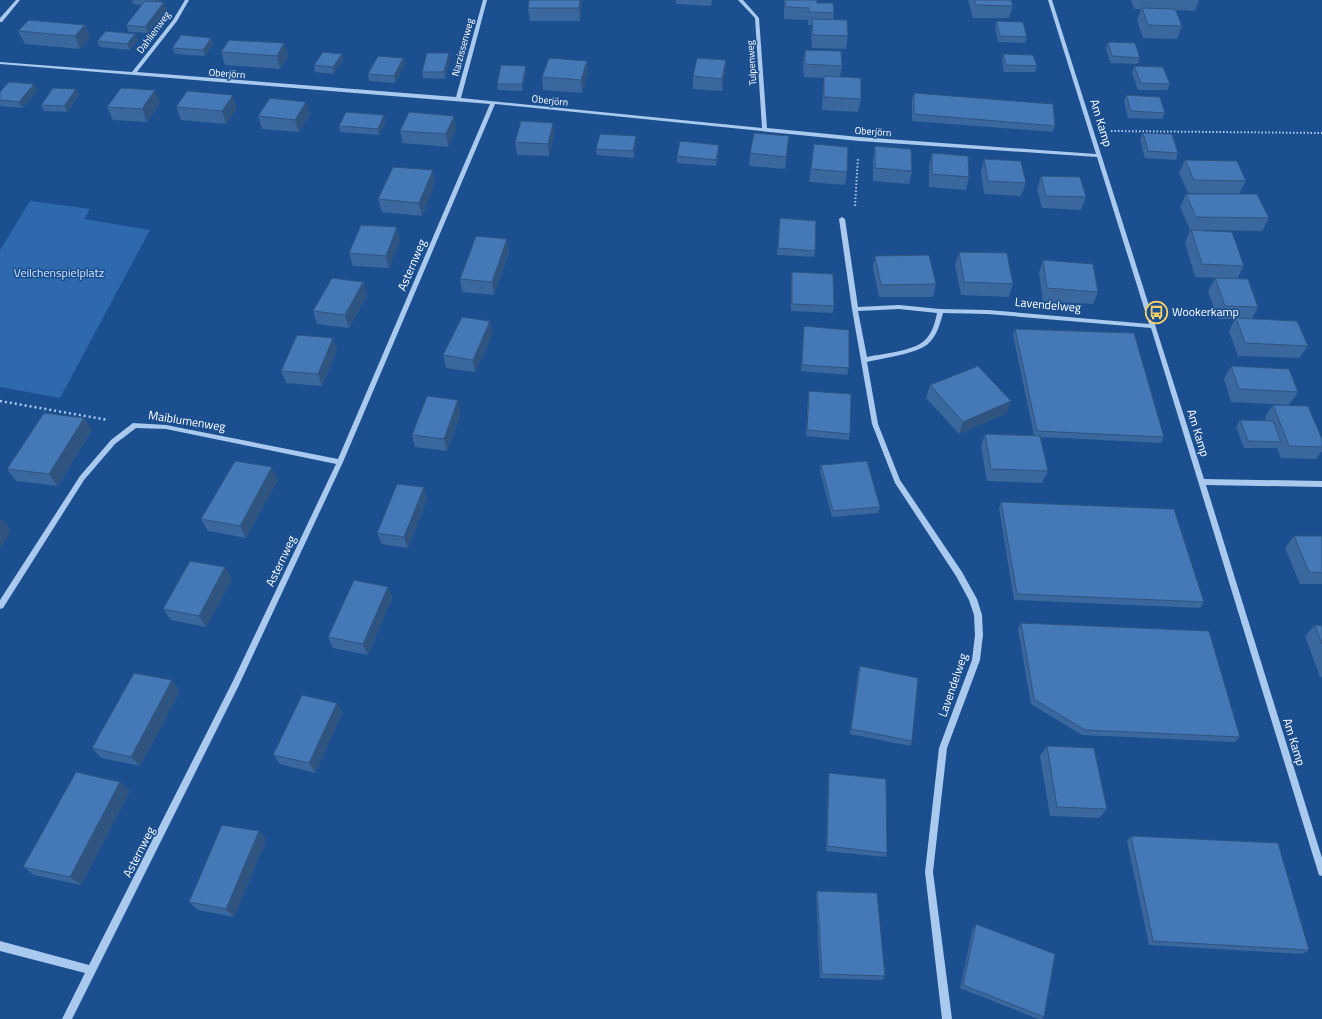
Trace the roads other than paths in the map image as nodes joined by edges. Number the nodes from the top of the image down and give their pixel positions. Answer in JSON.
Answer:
{"nodes":[{"id":1,"x":18,"y":0,"type":"edge"},
{"id":2,"x":187,"y":0,"type":"edge"},
{"id":3,"x":485,"y":0,"type":"edge"},
{"id":4,"x":740,"y":0,"type":"edge"},
{"id":5,"x":1050,"y":0,"type":"edge"},
{"id":6,"x":0,"y":21,"type":"edge"},
{"id":7,"x":0,"y":63,"type":"edge"},
{"id":8,"x":133,"y":74,"type":"junction"},
{"id":9,"x":458,"y":99,"type":"junction"},
{"id":10,"x":493,"y":103,"type":"junction"},
{"id":11,"x":765,"y":130,"type":"junction"},
{"id":12,"x":1099,"y":156,"type":"junction"},
{"id":13,"x":842,"y":219,"type":"road end"},
{"id":14,"x":855,"y":309,"type":"junction"},
{"id":15,"x":940,"y":311,"type":"junction"},
{"id":16,"x":1153,"y":326,"type":"junction"},
{"id":17,"x":864,"y":360,"type":"junction"},
{"id":18,"x":340,"y":462,"type":"junction"},
{"id":19,"x":1201,"y":482,"type":"junction"},
{"id":20,"x":1322,"y":484,"type":"edge"},
{"id":21,"x":0,"y":606,"type":"edge"},
{"id":22,"x":1322,"y":872,"type":"edge"},
{"id":23,"x":0,"y":946,"type":"edge"},
{"id":24,"x":91,"y":970,"type":"junction"},
{"id":25,"x":67,"y":1019,"type":"edge"},
{"id":26,"x":947,"y":1019,"type":"edge"}],
"edges":[{"from":1,"to":6,"type":"street"},
{"from":2,"to":8,"type":"street","name":"Dahlienweg"},
{"from":3,"to":9,"type":"street","name":"Narzissenweg"},
{"from":4,"to":11,"type":"street","name":"Tulpenweg"},
{"from":5,"to":12,"type":"street","name":"Am Kamp"},
{"from":7,"to":8,"type":"street","name":"Oberjörn"},
{"from":8,"to":9,"type":"street","name":"Oberjörn"},
{"from":9,"to":10,"type":"street","name":"Oberjörn"},
{"from":10,"to":11,"type":"street","name":"Oberjörn"},
{"from":10,"to":18,"type":"street","name":"Asternweg"},
{"from":11,"to":12,"type":"street","name":"Oberjörn"},
{"from":12,"to":16,"type":"street","name":"Am Kamp"},
{"from":13,"to":14,"type":"street","name":"Lavendelweg"},
{"from":14,"to":15,"type":"street","name":"Lavendelweg"},
{"from":14,"to":17,"type":"street","name":"Lavendelweg"},
{"from":15,"to":16,"type":"street","name":"Lavendelweg"},
{"from":15,"to":17,"type":"street"},
{"from":16,"to":19,"type":"street","name":"Am Kamp"},
{"from":17,"to":26,"type":"street","name":"Lavendelweg"},
{"from":18,"to":21,"type":"street","name":"Maiblumenweg"},
{"from":18,"to":24,"type":"street","name":"Asternweg"},
{"from":19,"to":20,"type":"street"},
{"from":19,"to":22,"type":"street","name":"Am Kamp"},
{"from":23,"to":24,"type":"street"},
{"from":24,"to":25,"type":"street","name":"Asternweg"}]}
